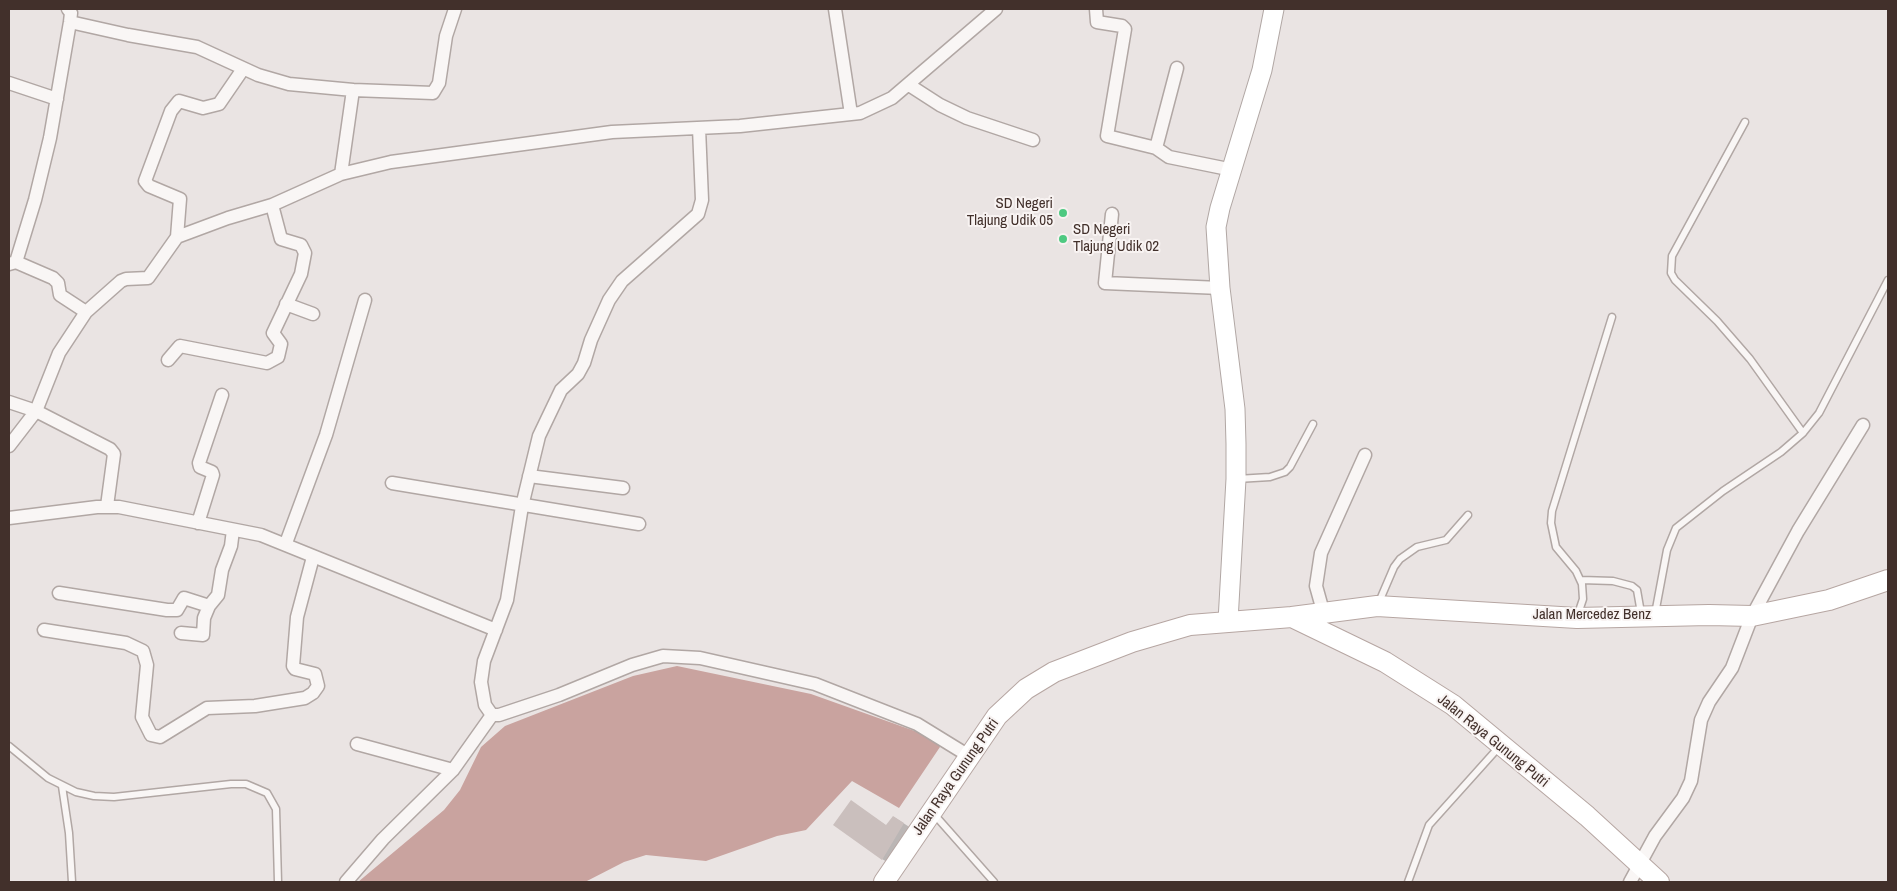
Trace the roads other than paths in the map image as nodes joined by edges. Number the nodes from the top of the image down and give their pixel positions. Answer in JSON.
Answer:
{"nodes":[{"id":1,"x":68,"y":9,"type":"edge"},
{"id":2,"x":455,"y":9,"type":"edge"},
{"id":3,"x":835,"y":9,"type":"edge"},
{"id":4,"x":996,"y":9,"type":"edge"},
{"id":5,"x":1096,"y":9,"type":"edge"},
{"id":6,"x":1274,"y":9,"type":"edge"},
{"id":7,"x":70,"y":22,"type":"junction"},
{"id":8,"x":1177,"y":68,"type":"dead end"},
{"id":9,"x":242,"y":69,"type":"junction"},
{"id":10,"x":9,"y":83,"type":"edge"},
{"id":11,"x":909,"y":85,"type":"junction"},
{"id":12,"x":354,"y":90,"type":"junction"},
{"id":13,"x":57,"y":99,"type":"junction"},
{"id":14,"x":851,"y":114,"type":"junction"},
{"id":15,"x":1745,"y":122,"type":"dead end"},
{"id":16,"x":699,"y":128,"type":"junction"},
{"id":17,"x":1033,"y":140,"type":"dead end"},
{"id":18,"x":1156,"y":148,"type":"junction"},
{"id":19,"x":1233,"y":170,"type":"junction"},
{"id":20,"x":341,"y":174,"type":"junction"},
{"id":21,"x":272,"y":205,"type":"junction"},
{"id":22,"x":1112,"y":214,"type":"dead end"},
{"id":23,"x":177,"y":237,"type":"junction"},
{"id":24,"x":12,"y":263,"type":"edge"},
{"id":25,"x":1888,"y":280,"type":"edge"},
{"id":26,"x":1220,"y":288,"type":"junction"},
{"id":27,"x":365,"y":300,"type":"dead end"},
{"id":28,"x":286,"y":304,"type":"junction"},
{"id":29,"x":86,"y":312,"type":"junction"},
{"id":30,"x":313,"y":314,"type":"dead end"},
{"id":31,"x":1612,"y":318,"type":"dead end"},
{"id":32,"x":168,"y":360,"type":"dead end"},
{"id":33,"x":222,"y":395,"type":"dead end"},
{"id":34,"x":9,"y":402,"type":"edge"},
{"id":35,"x":36,"y":411,"type":"junction"},
{"id":36,"x":1313,"y":424,"type":"dead end"},
{"id":37,"x":1863,"y":424,"type":"dead end"},
{"id":38,"x":1803,"y":433,"type":"junction"},
{"id":39,"x":9,"y":446,"type":"edge"},
{"id":40,"x":1364,"y":455,"type":"dead end"},
{"id":41,"x":529,"y":476,"type":"junction"},
{"id":42,"x":1236,"y":480,"type":"junction"},
{"id":43,"x":392,"y":483,"type":"dead end"},
{"id":44,"x":623,"y":488,"type":"dead end"},
{"id":45,"x":107,"y":506,"type":"junction"},
{"id":46,"x":522,"y":506,"type":"junction"},
{"id":47,"x":1468,"y":515,"type":"dead end"},
{"id":48,"x":9,"y":518,"type":"edge"},
{"id":49,"x":198,"y":523,"type":"junction"},
{"id":50,"x":638,"y":524,"type":"dead end"},
{"id":51,"x":233,"y":530,"type":"junction"},
{"id":52,"x":286,"y":543,"type":"junction"},
{"id":53,"x":313,"y":557,"type":"junction"},
{"id":54,"x":1581,"y":580,"type":"junction"},
{"id":55,"x":1888,"y":580,"type":"edge"},
{"id":56,"x":58,"y":594,"type":"dead end"},
{"id":57,"x":209,"y":606,"type":"junction"},
{"id":58,"x":1377,"y":606,"type":"junction"},
{"id":59,"x":1323,"y":611,"type":"junction"},
{"id":60,"x":1648,"y":616,"type":"junction"},
{"id":61,"x":1752,"y":616,"type":"junction"},
{"id":62,"x":1292,"y":617,"type":"junction"},
{"id":63,"x":1577,"y":618,"type":"junction"},
{"id":64,"x":1228,"y":620,"type":"junction"},
{"id":65,"x":44,"y":630,"type":"dead end"},
{"id":66,"x":496,"y":630,"type":"junction"},
{"id":67,"x":181,"y":633,"type":"dead end"},
{"id":68,"x":492,"y":715,"type":"junction"},
{"id":69,"x":357,"y":744,"type":"dead end"},
{"id":70,"x":1502,"y":744,"type":"junction"},
{"id":71,"x":9,"y":746,"type":"edge"},
{"id":72,"x":969,"y":756,"type":"junction"},
{"id":73,"x":453,"y":770,"type":"junction"},
{"id":74,"x":62,"y":786,"type":"junction"},
{"id":75,"x":931,"y":811,"type":"junction"},
{"id":76,"x":1635,"y":874,"type":"edge"},
{"id":77,"x":888,"y":880,"type":"edge"},
{"id":78,"x":72,"y":882,"type":"edge"},
{"id":79,"x":278,"y":882,"type":"edge"},
{"id":80,"x":346,"y":882,"type":"edge"},
{"id":81,"x":994,"y":882,"type":"edge"},
{"id":82,"x":1408,"y":882,"type":"edge"},
{"id":83,"x":1659,"y":882,"type":"edge"}],
"edges":[{"from":1,"to":7,"type":"street"},
{"from":2,"to":12,"type":"street"},
{"from":3,"to":14,"type":"street"},
{"from":4,"to":11,"type":"street"},
{"from":5,"to":18,"type":"street"},
{"from":6,"to":19,"type":"street"},
{"from":7,"to":9,"type":"street"},
{"from":7,"to":13,"type":"street"},
{"from":8,"to":18,"type":"street"},
{"from":9,"to":12,"type":"street"},
{"from":9,"to":23,"type":"street"},
{"from":10,"to":13,"type":"street"},
{"from":11,"to":14,"type":"street"},
{"from":11,"to":17,"type":"street"},
{"from":12,"to":20,"type":"street"},
{"from":13,"to":24,"type":"street"},
{"from":14,"to":16,"type":"street"},
{"from":15,"to":38,"type":"lane"},
{"from":16,"to":20,"type":"street"},
{"from":16,"to":41,"type":"street"},
{"from":18,"to":19,"type":"street"},
{"from":19,"to":26,"type":"street"},
{"from":20,"to":21,"type":"street"},
{"from":21,"to":23,"type":"street"},
{"from":21,"to":28,"type":"street"},
{"from":22,"to":26,"type":"street"},
{"from":23,"to":29,"type":"street"},
{"from":24,"to":29,"type":"street"},
{"from":25,"to":38,"type":"lane"},
{"from":26,"to":42,"type":"street"},
{"from":27,"to":52,"type":"street"},
{"from":28,"to":30,"type":"street"},
{"from":28,"to":32,"type":"street"},
{"from":29,"to":35,"type":"street"},
{"from":31,"to":54,"type":"lane"},
{"from":33,"to":49,"type":"street"},
{"from":34,"to":35,"type":"street"},
{"from":35,"to":39,"type":"street"},
{"from":35,"to":45,"type":"street"},
{"from":36,"to":42,"type":"lane"},
{"from":37,"to":61,"type":"street"},
{"from":38,"to":60,"type":"lane"},
{"from":40,"to":59,"type":"street"},
{"from":41,"to":44,"type":"street"},
{"from":41,"to":46,"type":"street"},
{"from":42,"to":64,"type":"street"},
{"from":43,"to":46,"type":"street"},
{"from":45,"to":48,"type":"street"},
{"from":45,"to":49,"type":"street"},
{"from":46,"to":50,"type":"street"},
{"from":46,"to":66,"type":"street"},
{"from":47,"to":58,"type":"lane"},
{"from":49,"to":51,"type":"street"},
{"from":51,"to":52,"type":"street"},
{"from":51,"to":57,"type":"street"},
{"from":52,"to":53,"type":"street"},
{"from":53,"to":65,"type":"street"},
{"from":53,"to":66,"type":"street"},
{"from":54,"to":60,"type":"lane"},
{"from":54,"to":63,"type":"lane"},
{"from":55,"to":61,"type":"main road","name":"Jalan Mercedez Benz"},
{"from":56,"to":57,"type":"street"},
{"from":57,"to":67,"type":"street"},
{"from":58,"to":59,"type":"main road","name":"Jalan Mercedez Benz"},
{"from":58,"to":63,"type":"main road","name":"Jalan Mercedez Benz"},
{"from":59,"to":62,"type":"main road","name":"Jalan Mercedez Benz"},
{"from":60,"to":61,"type":"main road","name":"Jalan Mercedez Benz"},
{"from":60,"to":63,"type":"main road","name":"Jalan Mercedez Benz"},
{"from":61,"to":76,"type":"street"},
{"from":62,"to":64,"type":"main road","name":"Jalan Raya Gunung Putri"},
{"from":62,"to":70,"type":"main road","name":"Jalan Raya Gunung Putri"},
{"from":64,"to":72,"type":"main road","name":"Jalan Raya Gunung Putri"},
{"from":66,"to":68,"type":"street"},
{"from":68,"to":72,"type":"street"},
{"from":68,"to":73,"type":"street"},
{"from":69,"to":73,"type":"street"},
{"from":70,"to":76,"type":"main road","name":"Jalan Raya Gunung Putri"},
{"from":70,"to":82,"type":"lane"},
{"from":71,"to":74,"type":"lane"},
{"from":72,"to":75,"type":"main road","name":"Jalan Raya Gunung Putri"},
{"from":73,"to":80,"type":"street"},
{"from":74,"to":78,"type":"lane"},
{"from":74,"to":79,"type":"lane"},
{"from":75,"to":77,"type":"main road","name":"Jalan Raya Gunung Putri"},
{"from":75,"to":81,"type":"lane"},
{"from":76,"to":83,"type":"main road","name":"Jalan Raya Gunung Putri"}]}
